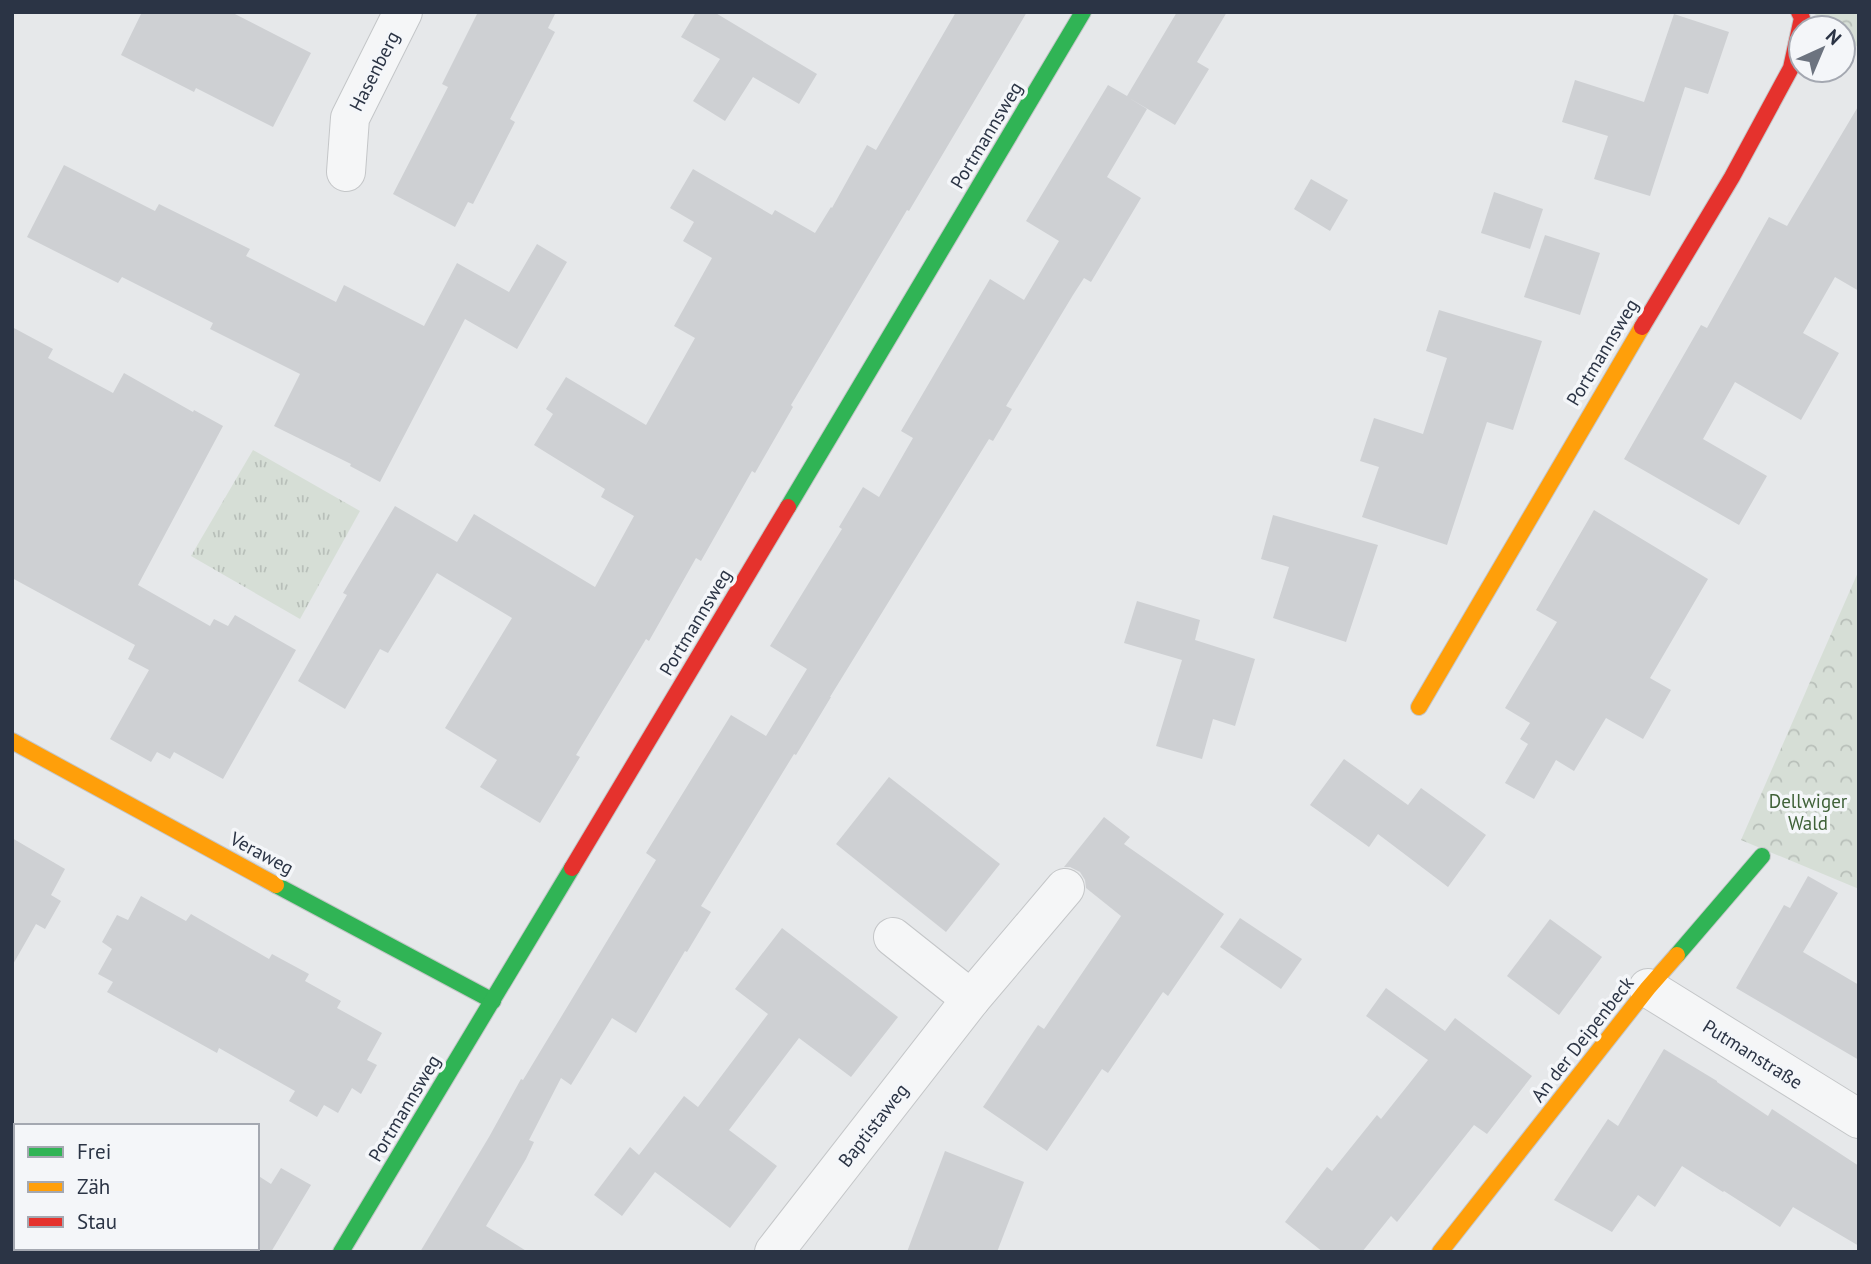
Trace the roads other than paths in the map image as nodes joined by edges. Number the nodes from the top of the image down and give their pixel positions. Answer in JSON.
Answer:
{"nodes":[{"id":1,"x":403,"y":12,"type":"edge"},
{"id":2,"x":1083,"y":12,"type":"edge"},
{"id":3,"x":1799,"y":12,"type":"edge"},
{"id":4,"x":346,"y":173,"type":"dead end"},
{"id":5,"x":1419,"y":707,"type":"dead end"},
{"id":6,"x":12,"y":741,"type":"edge"},
{"id":7,"x":1762,"y":856,"type":"dead end"},
{"id":8,"x":1065,"y":888,"type":"dead end"},
{"id":9,"x":893,"y":937,"type":"dead end"},
{"id":10,"x":1648,"y":988,"type":"junction"},
{"id":11,"x":971,"y":999,"type":"junction"},
{"id":12,"x":493,"y":1001,"type":"junction"},
{"id":13,"x":1859,"y":1119,"type":"edge"},
{"id":14,"x":341,"y":1252,"type":"edge"},
{"id":15,"x":774,"y":1252,"type":"edge"},
{"id":16,"x":1440,"y":1252,"type":"edge"}],
"edges":[{"from":1,"to":4,"type":"street","name":"Hasenberg"},
{"from":2,"to":12,"type":"street","name":"Portmannsweg"},
{"from":3,"to":5,"type":"street","name":"Portmannsweg"},
{"from":6,"to":12,"type":"street","name":"Veraweg"},
{"from":7,"to":10,"type":"street","name":"An der Deipenbeck"},
{"from":8,"to":11,"type":"street","name":"Baptistaweg"},
{"from":9,"to":11,"type":"street"},
{"from":10,"to":13,"type":"street","name":"Putmanstraße"},
{"from":10,"to":16,"type":"street","name":"An der Deipenbeck"},
{"from":11,"to":15,"type":"street","name":"Baptistaweg"},
{"from":12,"to":14,"type":"street","name":"Portmannsweg"}]}
